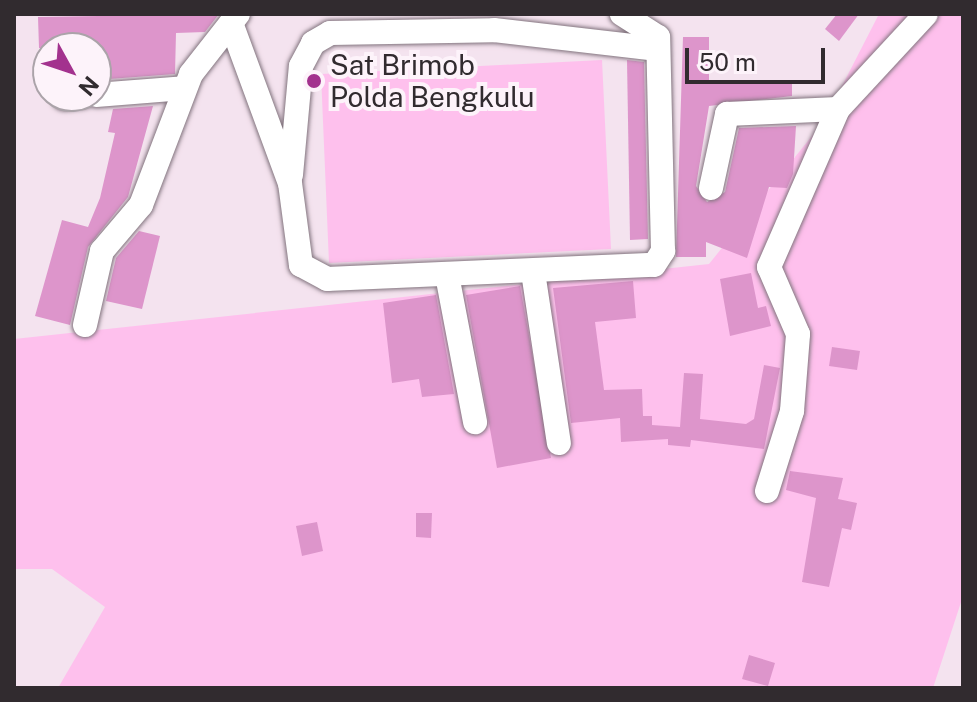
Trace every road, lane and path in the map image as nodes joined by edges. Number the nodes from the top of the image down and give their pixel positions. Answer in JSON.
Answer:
{"nodes":[{"id":1,"x":622,"y":14,"type":"edge"},
{"id":2,"x":926,"y":14,"type":"edge"},
{"id":3,"x":234,"y":18,"type":"edge"},
{"id":4,"x":658,"y":49,"type":"junction"},
{"id":5,"x":184,"y":88,"type":"junction"},
{"id":6,"x":112,"y":94,"type":"edge"},
{"id":7,"x":838,"y":109,"type":"junction"},
{"id":8,"x":290,"y":183,"type":"junction"},
{"id":9,"x":711,"y":188,"type":"dead end"},
{"id":10,"x":533,"y":272,"type":"junction"},
{"id":11,"x":447,"y":275,"type":"junction"},
{"id":12,"x":85,"y":325,"type":"dead end"},
{"id":13,"x":475,"y":422,"type":"dead end"},
{"id":14,"x":559,"y":443,"type":"dead end"},
{"id":15,"x":767,"y":491,"type":"dead end"}],
"edges":[{"from":1,"to":4,"type":"street"},
{"from":2,"to":7,"type":"street"},
{"from":3,"to":5,"type":"street"},
{"from":3,"to":8,"type":"street"},
{"from":4,"to":8,"type":"street"},
{"from":4,"to":10,"type":"street"},
{"from":5,"to":6,"type":"street"},
{"from":5,"to":12,"type":"street"},
{"from":7,"to":9,"type":"street"},
{"from":7,"to":15,"type":"street"},
{"from":8,"to":11,"type":"street"},
{"from":10,"to":11,"type":"street"},
{"from":10,"to":14,"type":"street"},
{"from":11,"to":13,"type":"street"}]}
